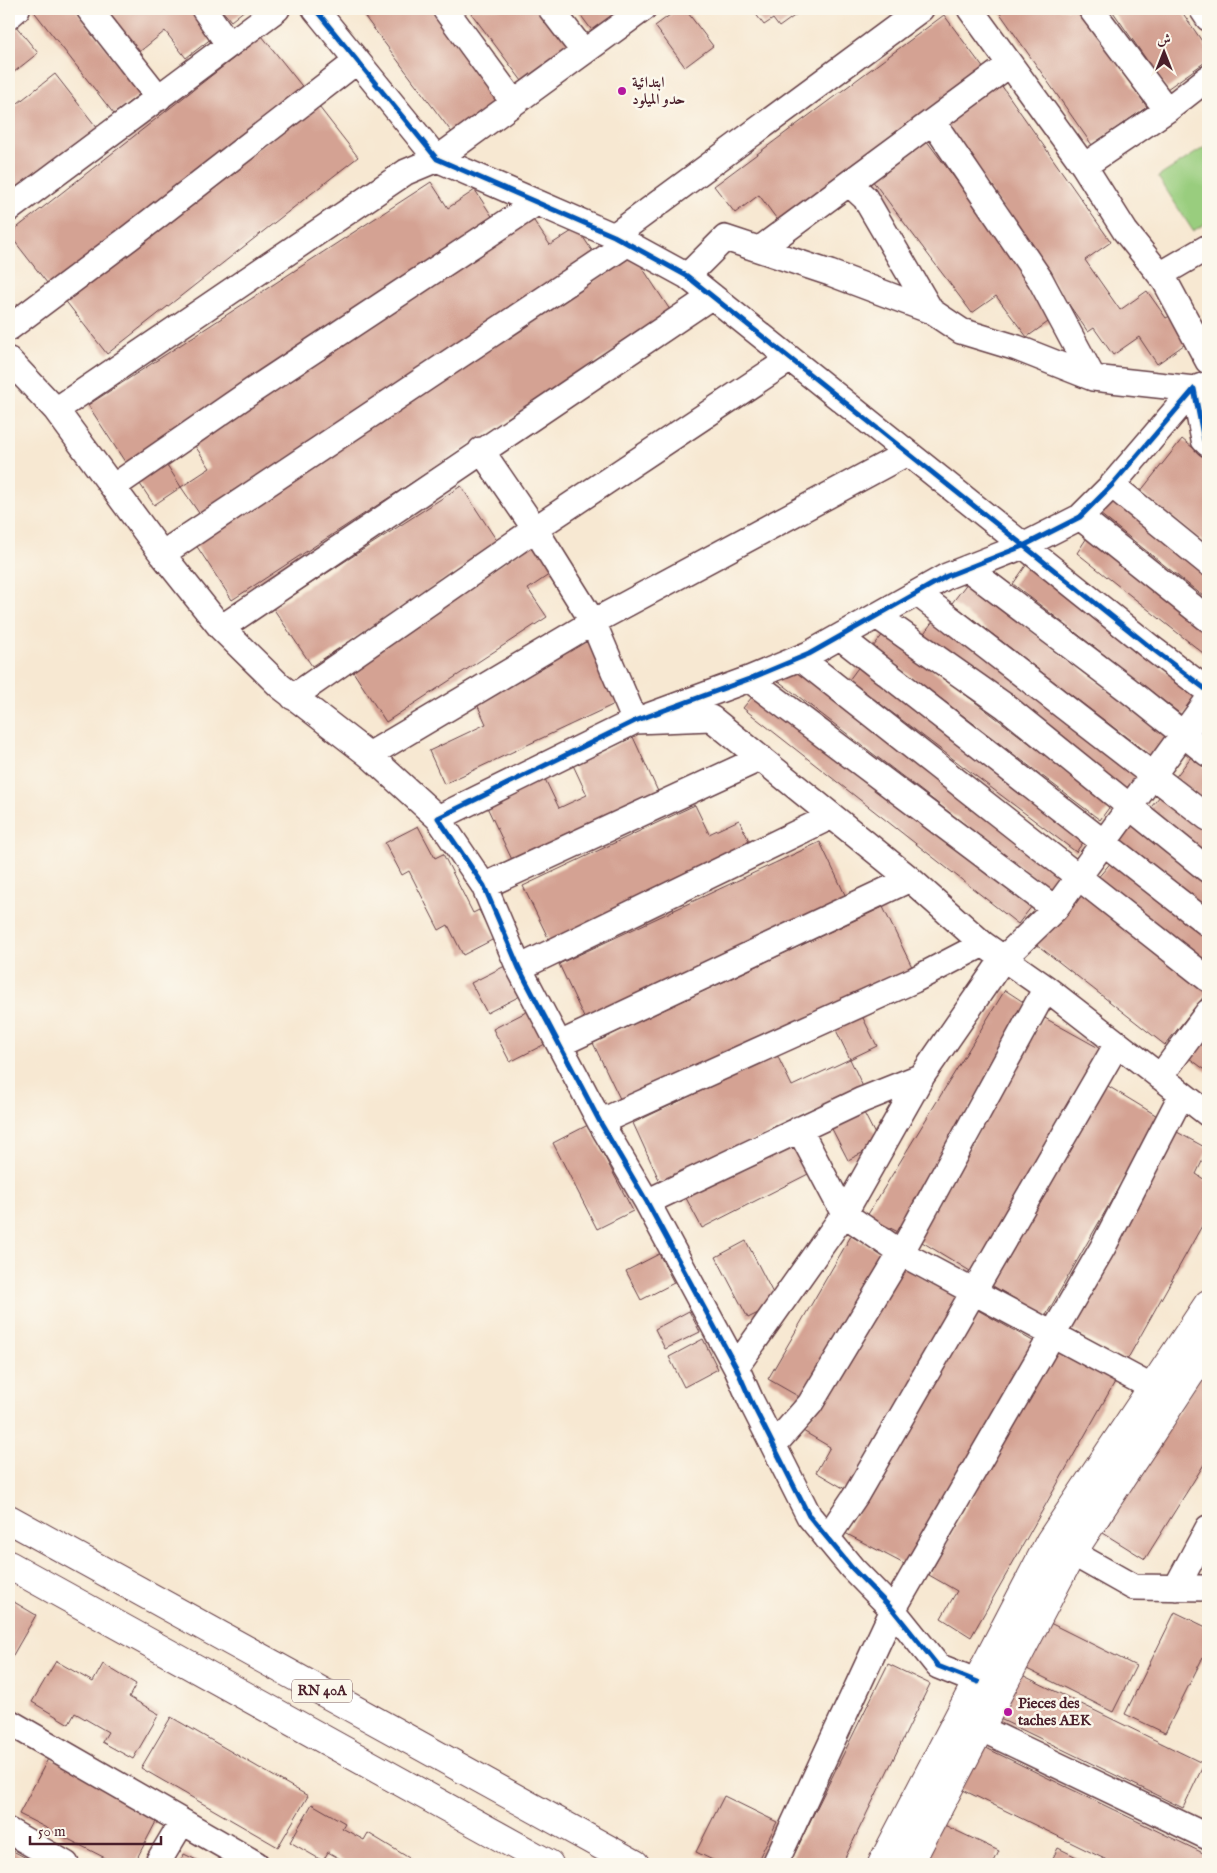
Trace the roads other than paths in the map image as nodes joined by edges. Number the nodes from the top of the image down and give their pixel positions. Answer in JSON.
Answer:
{"nodes":[{"id":1,"x":17,"y":9,"type":"edge"},
{"id":2,"x":90,"y":9,"type":"edge"},
{"id":3,"x":204,"y":9,"type":"edge"},
{"id":4,"x":277,"y":9,"type":"edge"},
{"id":5,"x":314,"y":9,"type":"edge"},
{"id":6,"x":445,"y":9,"type":"edge"},
{"id":7,"x":551,"y":9,"type":"edge"},
{"id":8,"x":643,"y":9,"type":"edge"},
{"id":9,"x":921,"y":9,"type":"edge"},
{"id":10,"x":970,"y":9,"type":"edge"},
{"id":11,"x":1091,"y":9,"type":"edge"},
{"id":12,"x":1202,"y":9,"type":"edge"},
{"id":13,"x":9,"y":16,"type":"edge"},
{"id":14,"x":1208,"y":18,"type":"edge"},
{"id":15,"x":229,"y":45,"type":"junction"},
{"id":16,"x":584,"y":52,"type":"junction"},
{"id":17,"x":357,"y":61,"type":"junction"},
{"id":18,"x":1010,"y":64,"type":"junction"},
{"id":19,"x":1208,"y":78,"type":"edge"},
{"id":20,"x":159,"y":98,"type":"junction"},
{"id":21,"x":514,"y":103,"type":"junction"},
{"id":22,"x":1167,"y":110,"type":"junction"},
{"id":23,"x":933,"y":122,"type":"junction"},
{"id":24,"x":436,"y":160,"type":"junction"},
{"id":25,"x":1084,"y":166,"type":"junction"},
{"id":26,"x":850,"y":184,"type":"junction"},
{"id":27,"x":536,"y":203,"type":"junction"},
{"id":28,"x":9,"y":209,"type":"edge"},
{"id":29,"x":621,"y":239,"type":"junction"},
{"id":30,"x":1208,"y":247,"type":"edge"},
{"id":31,"x":760,"y":249,"type":"junction"},
{"id":32,"x":1160,"y":275,"type":"junction"},
{"id":33,"x":687,"y":276,"type":"junction"},
{"id":34,"x":712,"y":296,"type":"junction"},
{"id":35,"x":931,"y":311,"type":"junction"},
{"id":36,"x":9,"y":328,"type":"edge"},
{"id":37,"x":790,"y":359,"type":"junction"},
{"id":38,"x":9,"y":360,"type":"edge"},
{"id":39,"x":1208,"y":361,"type":"edge"},
{"id":40,"x":1093,"y":378,"type":"junction"},
{"id":41,"x":1201,"y":386,"type":"edge"},
{"id":42,"x":56,"y":410,"type":"junction"},
{"id":43,"x":1208,"y":444,"type":"edge"},
{"id":44,"x":482,"y":450,"type":"junction"},
{"id":45,"x":907,"y":453,"type":"junction"},
{"id":46,"x":1112,"y":485,"type":"junction"},
{"id":47,"x":113,"y":486,"type":"junction"},
{"id":48,"x":1080,"y":517,"type":"junction"},
{"id":49,"x":535,"y":529,"type":"junction"},
{"id":50,"x":1023,"y":546,"type":"junction"},
{"id":51,"x":162,"y":554,"type":"junction"},
{"id":52,"x":1208,"y":563,"type":"edge"},
{"id":53,"x":967,"y":568,"type":"junction"},
{"id":54,"x":917,"y":593,"type":"junction"},
{"id":55,"x":877,"y":616,"type":"junction"},
{"id":56,"x":1208,"y":619,"type":"edge"},
{"id":57,"x":593,"y":622,"type":"junction"},
{"id":58,"x":221,"y":628,"type":"junction"},
{"id":59,"x":840,"y":637,"type":"junction"},
{"id":60,"x":800,"y":658,"type":"junction"},
{"id":61,"x":749,"y":679,"type":"junction"},
{"id":62,"x":1208,"y":692,"type":"edge"},
{"id":63,"x":293,"y":697,"type":"junction"},
{"id":64,"x":1208,"y":700,"type":"edge"},
{"id":65,"x":635,"y":722,"type":"junction"},
{"id":66,"x":1184,"y":734,"type":"junction"},
{"id":67,"x":1208,"y":754,"type":"edge"},
{"id":68,"x":369,"y":755,"type":"junction"},
{"id":69,"x":761,"y":758,"type":"junction"},
{"id":70,"x":1153,"y":775,"type":"junction"},
{"id":71,"x":1130,"y":807,"type":"junction"},
{"id":72,"x":832,"y":816,"type":"junction"},
{"id":73,"x":438,"y":818,"type":"junction"},
{"id":74,"x":1208,"y":818,"type":"edge"},
{"id":75,"x":1104,"y":843,"type":"junction"},
{"id":76,"x":1208,"y":870,"type":"edge"},
{"id":77,"x":1078,"y":877,"type":"junction"},
{"id":78,"x":910,"y":879,"type":"junction"},
{"id":79,"x":484,"y":886,"type":"junction"},
{"id":80,"x":1055,"y":909,"type":"junction"},
{"id":81,"x":1208,"y":924,"type":"edge"},
{"id":82,"x":983,"y":944,"type":"junction"},
{"id":83,"x":1003,"y":959,"type":"junction"},
{"id":84,"x":519,"y":968,"type":"junction"},
{"id":85,"x":1208,"y":980,"type":"edge"},
{"id":86,"x":1046,"y":988,"type":"junction"},
{"id":87,"x":1208,"y":1012,"type":"edge"},
{"id":88,"x":560,"y":1044,"type":"junction"},
{"id":89,"x":1117,"y":1044,"type":"junction"},
{"id":90,"x":922,"y":1076,"type":"junction"},
{"id":91,"x":1160,"y":1077,"type":"junction"},
{"id":92,"x":1182,"y":1094,"type":"junction"},
{"id":93,"x":1208,"y":1114,"type":"edge"},
{"id":94,"x":600,"y":1122,"type":"junction"},
{"id":95,"x":799,"y":1129,"type":"junction"},
{"id":96,"x":647,"y":1202,"type":"junction"},
{"id":97,"x":844,"y":1214,"type":"junction"},
{"id":98,"x":901,"y":1253,"type":"junction"},
{"id":99,"x":974,"y":1292,"type":"junction"},
{"id":100,"x":1208,"y":1304,"type":"edge"},
{"id":101,"x":1053,"y":1335,"type":"junction"},
{"id":102,"x":1208,"y":1347,"type":"edge"},
{"id":103,"x":736,"y":1367,"type":"junction"},
{"id":104,"x":1153,"y":1388,"type":"junction"},
{"id":105,"x":774,"y":1446,"type":"junction"},
{"id":106,"x":9,"y":1518,"type":"edge"},
{"id":107,"x":1208,"y":1528,"type":"edge"},
{"id":108,"x":827,"y":1538,"type":"junction"},
{"id":109,"x":1061,"y":1547,"type":"junction"},
{"id":110,"x":9,"y":1565,"type":"edge"},
{"id":111,"x":1176,"y":1588,"type":"junction"},
{"id":112,"x":1208,"y":1588,"type":"edge"},
{"id":113,"x":892,"y":1610,"type":"junction"},
{"id":114,"x":978,"y":1682,"type":"junction"},
{"id":115,"x":9,"y":1722,"type":"edge"},
{"id":116,"x":970,"y":1723,"type":"junction"},
{"id":117,"x":182,"y":1822,"type":"junction"},
{"id":118,"x":9,"y":1831,"type":"edge"},
{"id":119,"x":1208,"y":1836,"type":"edge"},
{"id":120,"x":66,"y":1864,"type":"edge"},
{"id":121,"x":158,"y":1864,"type":"edge"},
{"id":122,"x":256,"y":1864,"type":"edge"},
{"id":123,"x":549,"y":1864,"type":"edge"},
{"id":124,"x":635,"y":1864,"type":"edge"},
{"id":125,"x":775,"y":1864,"type":"edge"},
{"id":126,"x":882,"y":1864,"type":"edge"},
{"id":127,"x":909,"y":1864,"type":"edge"}],
"edges":[{"from":1,"to":13,"type":"street"},
{"from":2,"to":20,"type":"street"},
{"from":3,"to":15,"type":"street"},
{"from":4,"to":15,"type":"street"},
{"from":5,"to":17,"type":"street"},
{"from":6,"to":21,"type":"street"},
{"from":7,"to":16,"type":"street"},
{"from":8,"to":16,"type":"street"},
{"from":9,"to":29,"type":"street"},
{"from":10,"to":18,"type":"street"},
{"from":11,"to":22,"type":"street"},
{"from":12,"to":14,"type":"street"},
{"from":15,"to":20,"type":"street"},
{"from":16,"to":21,"type":"street"},
{"from":17,"to":24,"type":"street"},
{"from":17,"to":36,"type":"street"},
{"from":18,"to":23,"type":"street"},
{"from":18,"to":25,"type":"street"},
{"from":19,"to":22,"type":"street"},
{"from":20,"to":28,"type":"street"},
{"from":21,"to":24,"type":"street"},
{"from":22,"to":25,"type":"street"},
{"from":23,"to":26,"type":"street"},
{"from":23,"to":40,"type":"street"},
{"from":24,"to":27,"type":"street"},
{"from":24,"to":42,"type":"street"},
{"from":25,"to":32,"type":"street"},
{"from":26,"to":31,"type":"street"},
{"from":26,"to":35,"type":"street"},
{"from":27,"to":29,"type":"street"},
{"from":27,"to":47,"type":"street"},
{"from":29,"to":33,"type":"street"},
{"from":29,"to":51,"type":"street"},
{"from":30,"to":32,"type":"street"},
{"from":31,"to":33,"type":"street"},
{"from":31,"to":35,"type":"street"},
{"from":32,"to":39,"type":"street"},
{"from":33,"to":34,"type":"street"},
{"from":34,"to":37,"type":"street"},
{"from":34,"to":44,"type":"street"},
{"from":35,"to":40,"type":"street"},
{"from":37,"to":45,"type":"street"},
{"from":37,"to":49,"type":"street"},
{"from":38,"to":42,"type":"street"},
{"from":40,"to":41,"type":"street"},
{"from":41,"to":43,"type":"street"},
{"from":41,"to":46,"type":"street"},
{"from":42,"to":47,"type":"street"},
{"from":44,"to":49,"type":"street"},
{"from":44,"to":58,"type":"street"},
{"from":45,"to":50,"type":"street"},
{"from":45,"to":57,"type":"street"},
{"from":46,"to":48,"type":"street"},
{"from":46,"to":52,"type":"street"},
{"from":47,"to":51,"type":"street"},
{"from":48,"to":50,"type":"street"},
{"from":48,"to":56,"type":"street"},
{"from":49,"to":57,"type":"street"},
{"from":49,"to":63,"type":"street"},
{"from":50,"to":53,"type":"street"},
{"from":50,"to":62,"type":"street"},
{"from":51,"to":58,"type":"street"},
{"from":53,"to":54,"type":"street"},
{"from":53,"to":66,"type":"street"},
{"from":54,"to":55,"type":"street"},
{"from":54,"to":70,"type":"street"},
{"from":55,"to":59,"type":"street"},
{"from":55,"to":71,"type":"street"},
{"from":57,"to":65,"type":"street"},
{"from":57,"to":68,"type":"street"},
{"from":58,"to":63,"type":"street"},
{"from":59,"to":60,"type":"street"},
{"from":59,"to":75,"type":"street"},
{"from":60,"to":61,"type":"street"},
{"from":60,"to":77,"type":"street"},
{"from":61,"to":65,"type":"street"},
{"from":61,"to":80,"type":"street"},
{"from":63,"to":68,"type":"street"},
{"from":64,"to":66,"type":"street"},
{"from":65,"to":69,"type":"street"},
{"from":65,"to":73,"type":"street"},
{"from":66,"to":67,"type":"street"},
{"from":66,"to":70,"type":"street"},
{"from":68,"to":73,"type":"street"},
{"from":69,"to":72,"type":"street"},
{"from":69,"to":79,"type":"street"},
{"from":70,"to":71,"type":"street"},
{"from":70,"to":74,"type":"street"},
{"from":71,"to":75,"type":"street"},
{"from":71,"to":76,"type":"street"},
{"from":72,"to":78,"type":"street"},
{"from":72,"to":84,"type":"street"},
{"from":73,"to":79,"type":"street"},
{"from":75,"to":77,"type":"street"},
{"from":75,"to":81,"type":"street"},
{"from":77,"to":80,"type":"street"},
{"from":77,"to":85,"type":"street"},
{"from":78,"to":82,"type":"street"},
{"from":78,"to":88,"type":"street"},
{"from":79,"to":84,"type":"street"},
{"from":80,"to":83,"type":"street"},
{"from":82,"to":83,"type":"street"},
{"from":82,"to":94,"type":"street"},
{"from":83,"to":86,"type":"street"},
{"from":83,"to":90,"type":"street"},
{"from":84,"to":88,"type":"street"},
{"from":86,"to":89,"type":"street"},
{"from":86,"to":98,"type":"street"},
{"from":87,"to":91,"type":"street"},
{"from":88,"to":94,"type":"street"},
{"from":89,"to":91,"type":"street"},
{"from":89,"to":99,"type":"street"},
{"from":90,"to":95,"type":"street"},
{"from":90,"to":97,"type":"street"},
{"from":91,"to":92,"type":"street"},
{"from":92,"to":93,"type":"street"},
{"from":92,"to":101,"type":"street"},
{"from":94,"to":96,"type":"street"},
{"from":95,"to":96,"type":"street"},
{"from":95,"to":97,"type":"street"},
{"from":96,"to":103,"type":"street"},
{"from":97,"to":98,"type":"street"},
{"from":97,"to":103,"type":"street"},
{"from":98,"to":99,"type":"street"},
{"from":98,"to":105,"type":"street"},
{"from":99,"to":101,"type":"street"},
{"from":99,"to":108,"type":"street"},
{"from":100,"to":104,"type":"main road"},
{"from":101,"to":104,"type":"street"},
{"from":101,"to":113,"type":"street"},
{"from":102,"to":109,"type":"main road"},
{"from":103,"to":105,"type":"street"},
{"from":104,"to":109,"type":"main road"},
{"from":105,"to":108,"type":"street"},
{"from":106,"to":124,"type":"main road","number":"RN 40A"},
{"from":107,"to":111,"type":"street"},
{"from":108,"to":113,"type":"street"},
{"from":109,"to":111,"type":"street"},
{"from":109,"to":114,"type":"main road"},
{"from":109,"to":116,"type":"main road"},
{"from":110,"to":123,"type":"main road","number":"RN 40A"},
{"from":111,"to":112,"type":"street"},
{"from":113,"to":114,"type":"street"},
{"from":113,"to":125,"type":"street"},
{"from":114,"to":116,"type":"main road"},
{"from":115,"to":117,"type":"street"},
{"from":116,"to":119,"type":"street"},
{"from":116,"to":126,"type":"main road"},
{"from":116,"to":127,"type":"main road"},
{"from":117,"to":121,"type":"street"},
{"from":117,"to":122,"type":"street"},
{"from":118,"to":120,"type":"street"}]}
